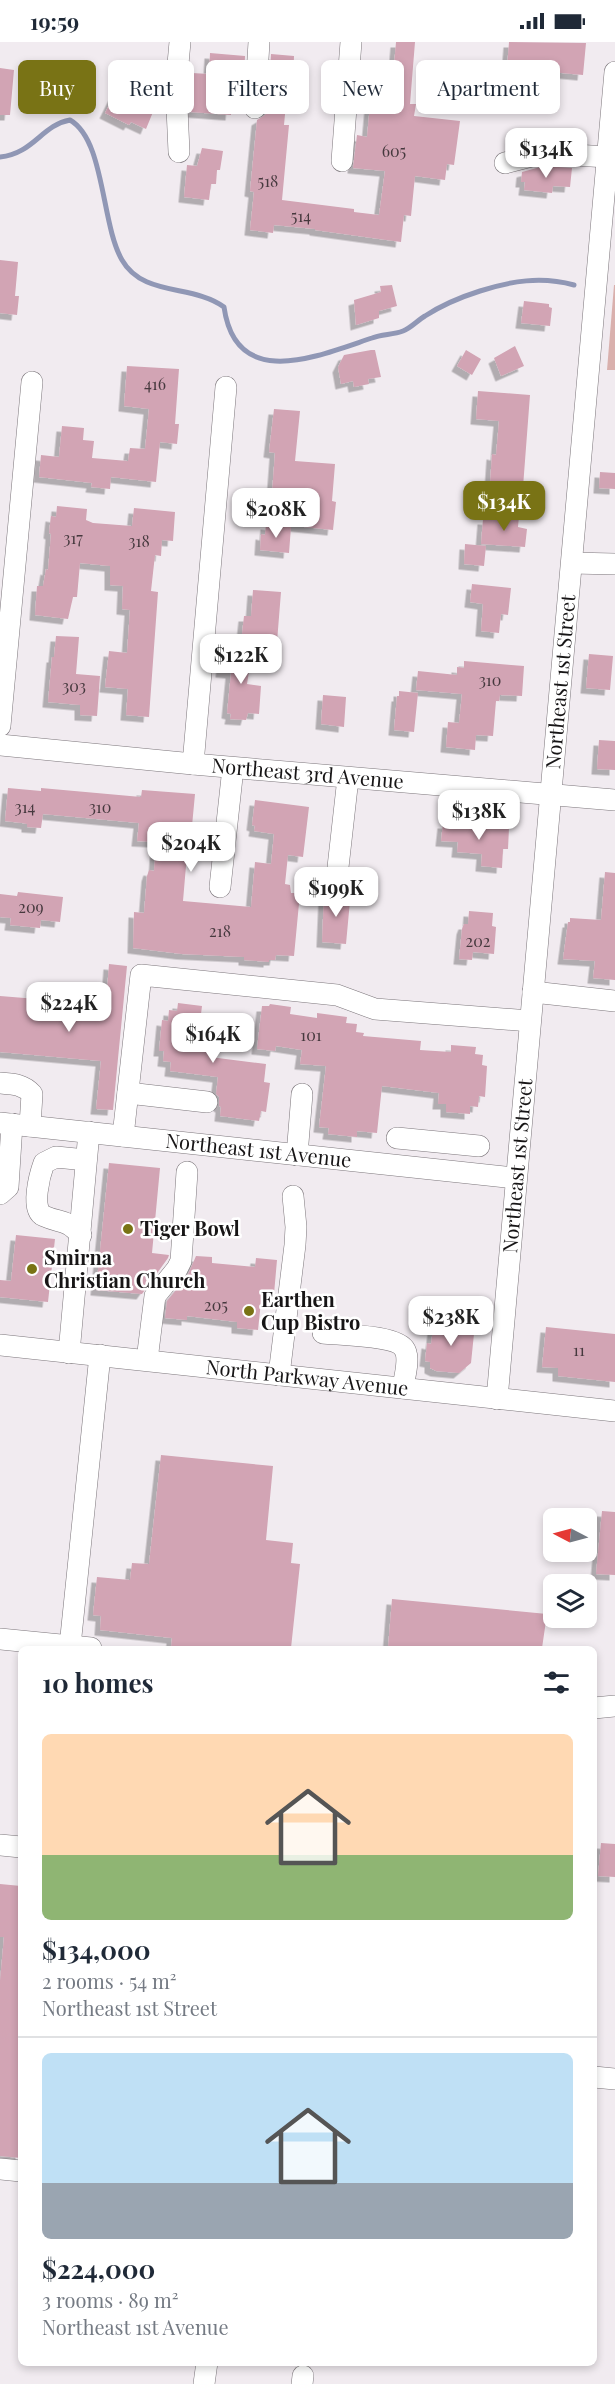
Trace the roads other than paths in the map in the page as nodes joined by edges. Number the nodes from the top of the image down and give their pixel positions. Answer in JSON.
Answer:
{"nodes":[{"id":1,"x":180,"y":42,"type":"edge"},
{"id":2,"x":259,"y":42,"type":"edge"},
{"id":3,"x":351,"y":42,"type":"edge"},
{"id":4,"x":258,"y":60,"type":"edge"},
{"id":5,"x":615,"y":72,"type":"edge"},
{"id":6,"x":614,"y":103,"type":"edge"},
{"id":7,"x":179,"y":152,"type":"dead end"},
{"id":8,"x":607,"y":157,"type":"junction"},
{"id":9,"x":342,"y":161,"type":"dead end"},
{"id":10,"x":505,"y":163,"type":"dead end"},
{"id":11,"x":607,"y":251,"type":"edge"},
{"id":12,"x":32,"y":382,"type":"dead end"},
{"id":13,"x":226,"y":387,"type":"dead end"},
{"id":14,"x":572,"y":563,"type":"junction"},
{"id":15,"x":615,"y":564,"type":"edge"},
{"id":16,"x":2,"y":743,"type":"edge"},
{"id":17,"x":193,"y":764,"type":"junction"},
{"id":18,"x":233,"y":768,"type":"junction"},
{"id":19,"x":348,"y":778,"type":"junction"},
{"id":20,"x":550,"y":795,"type":"junction"},
{"id":21,"x":615,"y":800,"type":"edge"},
{"id":22,"x":336,"y":885,"type":"dead end"},
{"id":23,"x":220,"y":887,"type":"dead end"},
{"id":24,"x":532,"y":992,"type":"junction"},
{"id":25,"x":615,"y":1000,"type":"edge"},
{"id":26,"x":530,"y":1021,"type":"junction"},
{"id":27,"x":0,"y":1083,"type":"edge"},
{"id":28,"x":128,"y":1093,"type":"junction"},
{"id":29,"x":302,"y":1094,"type":"dead end"},
{"id":30,"x":207,"y":1102,"type":"dead end"},
{"id":31,"x":14,"y":1124,"type":"edge"},
{"id":32,"x":89,"y":1132,"type":"junction"},
{"id":33,"x":123,"y":1136,"type":"junction"},
{"id":34,"x":397,"y":1138,"type":"dead end"},
{"id":35,"x":422,"y":1141,"type":"junction"},
{"id":36,"x":479,"y":1146,"type":"dead end"},
{"id":37,"x":297,"y":1155,"type":"junction"},
{"id":38,"x":87,"y":1160,"type":"junction"},
{"id":39,"x":420,"y":1168,"type":"junction"},
{"id":40,"x":187,"y":1172,"type":"dead end"},
{"id":41,"x":515,"y":1178,"type":"junction"},
{"id":42,"x":0,"y":1194,"type":"edge"},
{"id":43,"x":293,"y":1196,"type":"dead end"},
{"id":44,"x":81,"y":1235,"type":"junction"},
{"id":45,"x":323,"y":1333,"type":"dead end"},
{"id":46,"x":0,"y":1344,"type":"edge"},
{"id":47,"x":69,"y":1353,"type":"junction"},
{"id":48,"x":100,"y":1355,"type":"junction"},
{"id":49,"x":147,"y":1360,"type":"junction"},
{"id":50,"x":279,"y":1375,"type":"junction"},
{"id":51,"x":403,"y":1388,"type":"junction"},
{"id":52,"x":497,"y":1399,"type":"junction"},
{"id":53,"x":615,"y":1411,"type":"edge"},
{"id":54,"x":0,"y":1640,"type":"edge"},
{"id":55,"x":69,"y":1646,"type":"edge"},
{"id":56,"x":80,"y":1646,"type":"edge"},
{"id":57,"x":615,"y":1706,"type":"edge"},
{"id":58,"x":597,"y":1708,"type":"edge"},
{"id":59,"x":0,"y":1845,"type":"edge"},
{"id":60,"x":18,"y":1848,"type":"edge"},
{"id":61,"x":597,"y":2077,"type":"edge"},
{"id":62,"x":615,"y":2079,"type":"edge"},
{"id":63,"x":0,"y":2169,"type":"edge"},
{"id":64,"x":18,"y":2171,"type":"edge"},
{"id":65,"x":206,"y":2366,"type":"edge"},
{"id":66,"x":204,"y":2384,"type":"edge"}],
"edges":[{"from":1,"to":7,"type":"street"},
{"from":2,"to":4,"type":"street"},
{"from":3,"to":9,"type":"street"},
{"from":5,"to":6,"type":"street","name":"Northeast 1st Street"},
{"from":6,"to":8,"type":"street","name":"Northeast 1st Street"},
{"from":8,"to":10,"type":"street"},
{"from":8,"to":11,"type":"street","name":"Northeast 1st Street"},
{"from":11,"to":14,"type":"street","name":"Northeast 1st Street"},
{"from":12,"to":16,"type":"street"},
{"from":13,"to":17,"type":"street"},
{"from":14,"to":15,"type":"street"},
{"from":14,"to":20,"type":"street","name":"Northeast 1st Street"},
{"from":16,"to":17,"type":"street","name":"Northeast 3rd Avenue"},
{"from":17,"to":18,"type":"street","name":"Northeast 3rd Avenue"},
{"from":18,"to":19,"type":"street","name":"Northeast 3rd Avenue"},
{"from":18,"to":23,"type":"street"},
{"from":19,"to":20,"type":"street","name":"Northeast 3rd Avenue"},
{"from":19,"to":22,"type":"street"},
{"from":20,"to":21,"type":"street","name":"Northeast 3rd Avenue"},
{"from":20,"to":24,"type":"street","name":"Northeast 1st Street"},
{"from":24,"to":25,"type":"street"},
{"from":24,"to":26,"type":"street","name":"Northeast 1st Street"},
{"from":26,"to":28,"type":"street"},
{"from":26,"to":41,"type":"street","name":"Northeast 1st Street"},
{"from":27,"to":31,"type":"street"},
{"from":28,"to":30,"type":"street"},
{"from":28,"to":33,"type":"street"},
{"from":29,"to":37,"type":"street"},
{"from":31,"to":32,"type":"street","name":"Northeast 1st Avenue"},
{"from":31,"to":42,"type":"street"},
{"from":32,"to":33,"type":"street","name":"Northeast 1st Avenue"},
{"from":32,"to":38,"type":"street"},
{"from":33,"to":37,"type":"street","name":"Northeast 1st Avenue"},
{"from":34,"to":35,"type":"street"},
{"from":35,"to":36,"type":"street"},
{"from":35,"to":39,"type":"street"},
{"from":37,"to":39,"type":"street","name":"Northeast 1st Avenue"},
{"from":38,"to":44,"type":"street"},
{"from":38,"to":44,"type":"street"},
{"from":39,"to":41,"type":"street","name":"Northeast 1st Avenue"},
{"from":40,"to":49,"type":"street"},
{"from":41,"to":52,"type":"street","name":"Northeast 1st Street"},
{"from":43,"to":50,"type":"street"},
{"from":44,"to":47,"type":"street"},
{"from":45,"to":51,"type":"street"},
{"from":46,"to":47,"type":"street","name":"North Parkway Avenue"},
{"from":47,"to":48,"type":"street","name":"North Parkway Avenue"},
{"from":48,"to":49,"type":"street","name":"North Parkway Avenue"},
{"from":48,"to":56,"type":"street"},
{"from":49,"to":50,"type":"street","name":"North Parkway Avenue"},
{"from":50,"to":51,"type":"street","name":"North Parkway Avenue"},
{"from":51,"to":52,"type":"street","name":"North Parkway Avenue"},
{"from":52,"to":53,"type":"street","name":"North Parkway Avenue"},
{"from":54,"to":55,"type":"street"},
{"from":57,"to":58,"type":"street"},
{"from":59,"to":60,"type":"street"},
{"from":61,"to":62,"type":"street"},
{"from":63,"to":64,"type":"street"},
{"from":65,"to":66,"type":"street"}]}
